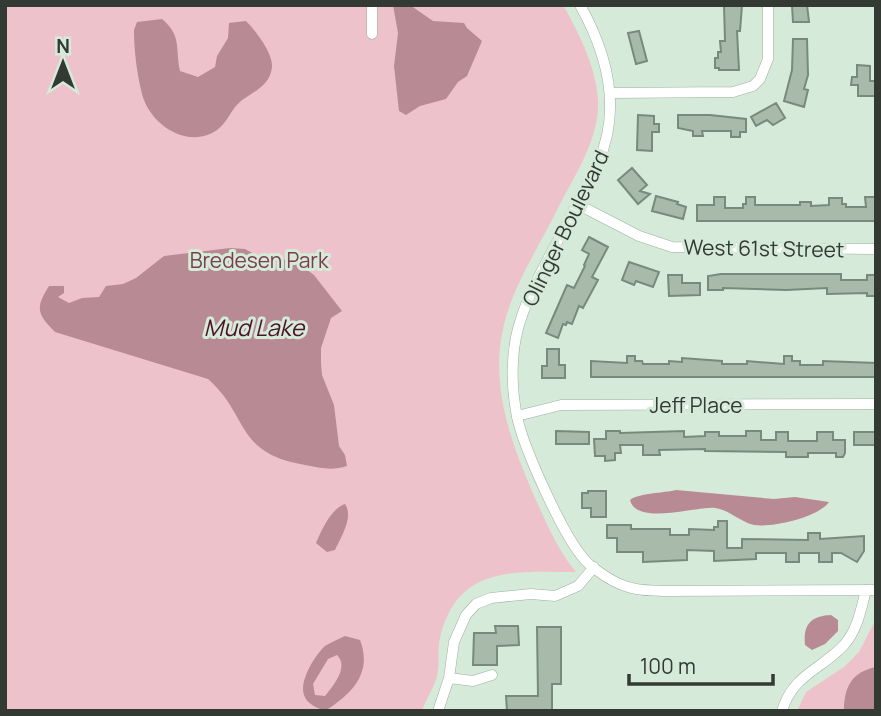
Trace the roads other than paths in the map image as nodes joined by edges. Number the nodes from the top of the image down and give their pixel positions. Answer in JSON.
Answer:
{"nodes":[{"id":1,"x":372,"y":5,"type":"edge"},
{"id":2,"x":580,"y":5,"type":"edge"},
{"id":3,"x":768,"y":5,"type":"edge"},
{"id":4,"x":372,"y":34,"type":"dead end"},
{"id":5,"x":611,"y":93,"type":"junction"},
{"id":6,"x":577,"y":204,"type":"junction"},
{"id":7,"x":876,"y":249,"type":"edge"},
{"id":8,"x":876,"y":404,"type":"edge"},
{"id":9,"x":517,"y":416,"type":"junction"},
{"id":10,"x":594,"y":567,"type":"junction"},
{"id":11,"x":871,"y":590,"type":"edge"},
{"id":12,"x":492,"y":675,"type":"dead end"},
{"id":13,"x":449,"y":678,"type":"junction"},
{"id":14,"x":438,"y":711,"type":"edge"},
{"id":15,"x":782,"y":711,"type":"edge"}],
"edges":[{"from":1,"to":4,"type":"street"},
{"from":2,"to":5,"type":"street","name":"Olinger Boulevard"},
{"from":3,"to":5,"type":"street"},
{"from":5,"to":6,"type":"street","name":"Olinger Boulevard"},
{"from":6,"to":7,"type":"street","name":"West 61st Street"},
{"from":6,"to":9,"type":"street","name":"Olinger Boulevard"},
{"from":8,"to":9,"type":"street","name":"Jeff Place"},
{"from":9,"to":10,"type":"street","name":"Olinger Boulevard"},
{"from":10,"to":11,"type":"street","name":"Olinger Boulevard"},
{"from":10,"to":13,"type":"street"},
{"from":11,"to":15,"type":"street"},
{"from":12,"to":13,"type":"street"},
{"from":13,"to":14,"type":"street"}]}
